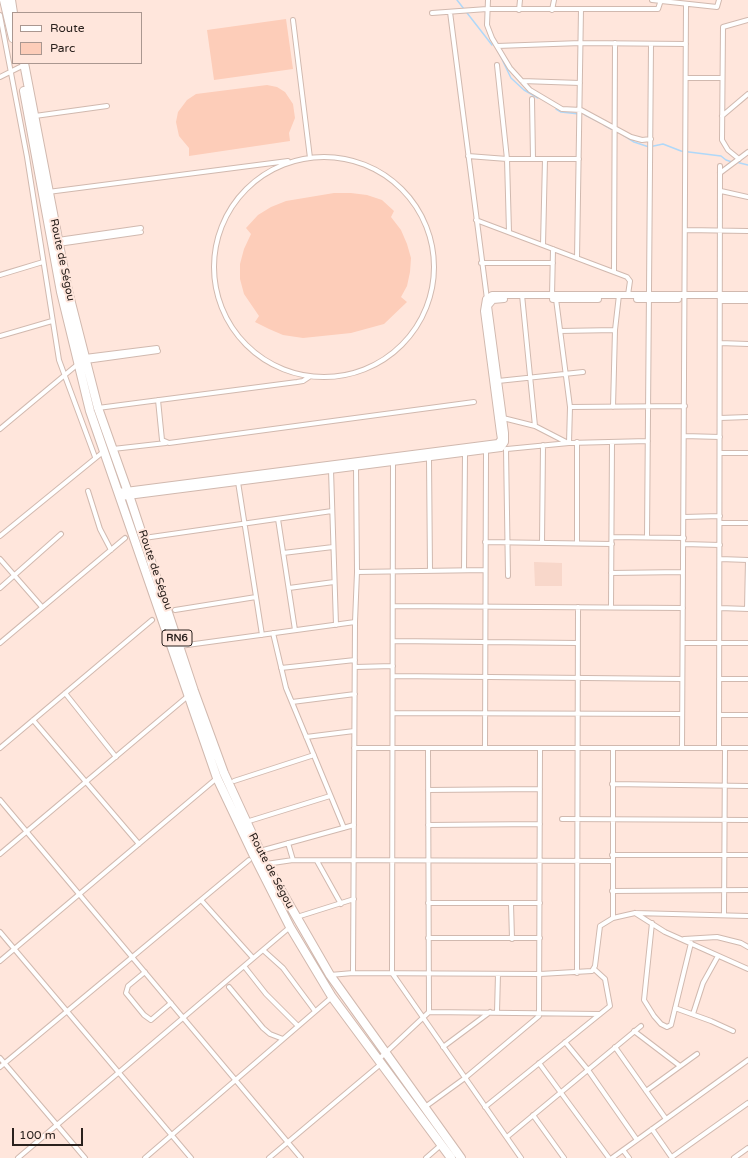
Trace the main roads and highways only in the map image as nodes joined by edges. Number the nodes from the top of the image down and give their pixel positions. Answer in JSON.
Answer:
{"nodes":[{"id":1,"x":4,"y":0,"type":"edge"},
{"id":2,"x":10,"y":0,"type":"edge"},
{"id":3,"x":14,"y":12,"type":"edge"},
{"id":4,"x":12,"y":34,"type":"edge"},
{"id":5,"x":21,"y":64,"type":"edge"},
{"id":6,"x":45,"y":192,"type":"junction"},
{"id":7,"x":94,"y":410,"type":"junction"},
{"id":8,"x":382,"y":1058,"type":"junction"},
{"id":9,"x":451,"y":1158,"type":"edge"},
{"id":10,"x":461,"y":1158,"type":"edge"}],
"edges":[{"from":1,"to":4,"type":"highway"},
{"from":2,"to":3,"type":"highway"},
{"from":5,"to":6,"type":"highway","name":"Route de Ségou","number":"RN6"},
{"from":5,"to":6,"type":"highway","name":"Route de Ségou","number":"RN6"},
{"from":6,"to":7,"type":"highway","name":"Route de Ségou","number":"RN6"},
{"from":7,"to":8,"type":"highway","name":"Route de Ségou","number":"RN6"},
{"from":7,"to":8,"type":"highway","name":"Route de Ségou","number":"RN6"},
{"from":8,"to":9,"type":"highway","name":"Route de Ségou","number":"RN6"},
{"from":8,"to":10,"type":"highway","name":"Route de Ségou","number":"RN6"}]}
